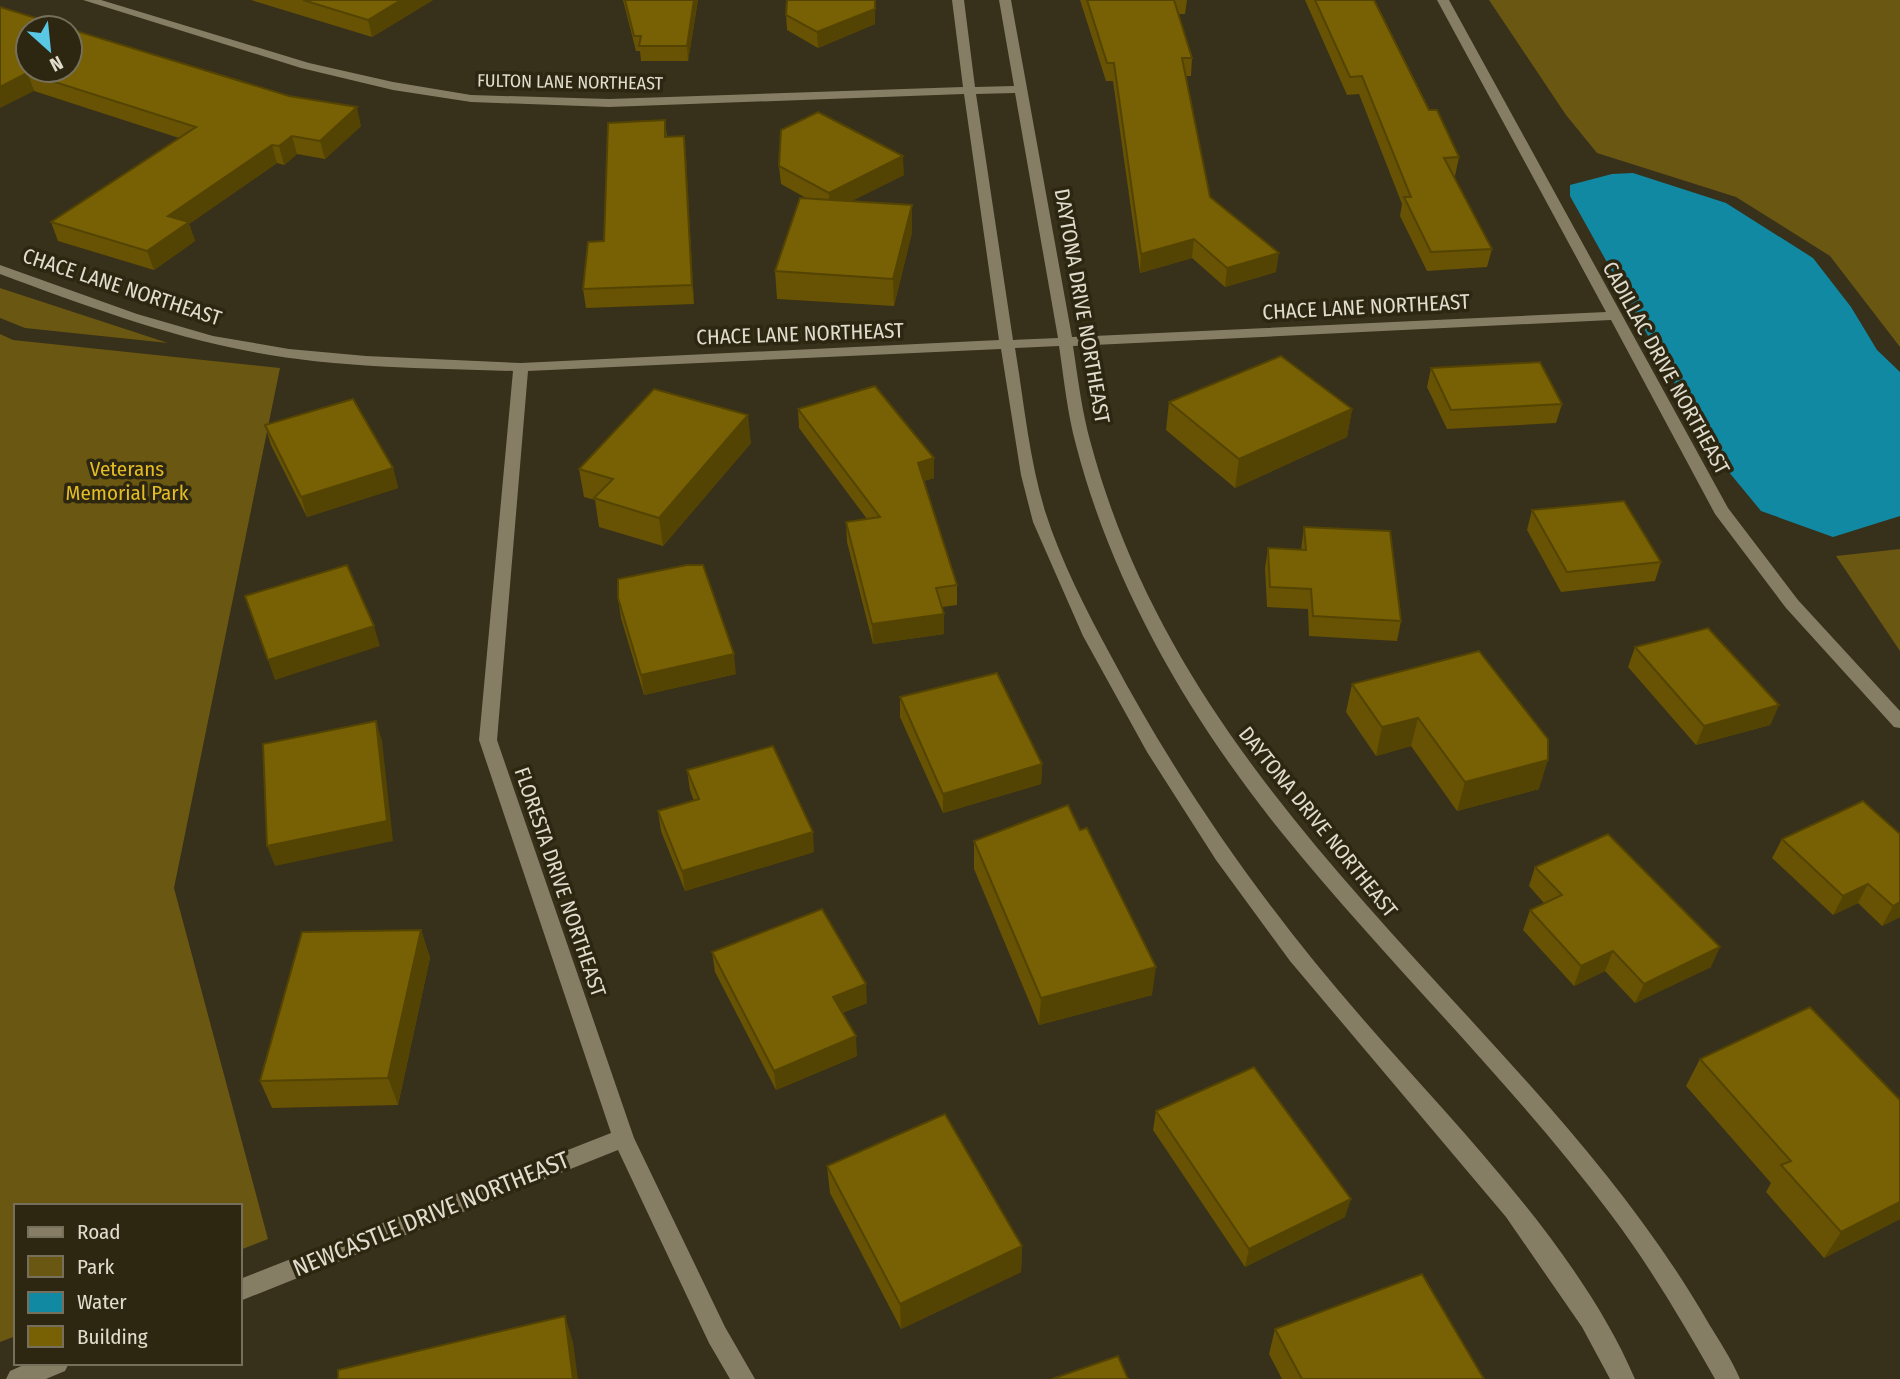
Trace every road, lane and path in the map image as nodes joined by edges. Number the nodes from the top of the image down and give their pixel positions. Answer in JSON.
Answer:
{"nodes":[{"id":1,"x":89,"y":0,"type":"edge"},
{"id":2,"x":958,"y":0,"type":"edge"},
{"id":3,"x":1004,"y":0,"type":"edge"},
{"id":4,"x":1443,"y":0,"type":"edge"},
{"id":5,"x":1020,"y":89,"type":"junction"},
{"id":6,"x":969,"y":90,"type":"junction"},
{"id":7,"x":0,"y":269,"type":"edge"},
{"id":8,"x":1614,"y":316,"type":"junction"},
{"id":9,"x":1066,"y":343,"type":"junction"},
{"id":10,"x":1007,"y":346,"type":"junction"},
{"id":11,"x":521,"y":367,"type":"junction"},
{"id":12,"x":1900,"y":722,"type":"edge"},
{"id":13,"x":623,"y":1138,"type":"junction"},
{"id":14,"x":242,"y":1289,"type":"edge"},
{"id":15,"x":52,"y":1365,"type":"edge"},
{"id":16,"x":18,"y":1379,"type":"edge"},
{"id":17,"x":743,"y":1379,"type":"edge"},
{"id":18,"x":1623,"y":1379,"type":"edge"},
{"id":19,"x":1728,"y":1379,"type":"edge"}],
"edges":[{"from":1,"to":6,"type":"street","name":"FULTON LANE NORTHEAST"},
{"from":2,"to":6,"type":"street"},
{"from":3,"to":5,"type":"street","name":"DAYTONA DRIVE NORTHEAST"},
{"from":4,"to":8,"type":"street","name":"CADILLAC DRIVE NORTHEAST"},
{"from":5,"to":6,"type":"street","name":"FULTON LANE NORTHEAST"},
{"from":5,"to":9,"type":"street","name":"DAYTONA DRIVE NORTHEAST"},
{"from":6,"to":10,"type":"street"},
{"from":7,"to":11,"type":"street","name":"CHACE LANE NORTHEAST"},
{"from":8,"to":9,"type":"street","name":"CHACE LANE NORTHEAST"},
{"from":8,"to":12,"type":"street","name":"CADILLAC DRIVE NORTHEAST"},
{"from":9,"to":10,"type":"street","name":"CHACE LANE NORTHEAST"},
{"from":9,"to":19,"type":"street","name":"DAYTONA DRIVE NORTHEAST"},
{"from":10,"to":11,"type":"street","name":"CHACE LANE NORTHEAST"},
{"from":10,"to":18,"type":"street"},
{"from":11,"to":13,"type":"street","name":"FLORESTA DRIVE NORTHEAST"},
{"from":13,"to":14,"type":"street","name":"NEWCASTLE DRIVE NORTHEAST"},
{"from":13,"to":17,"type":"street","name":"FLORESTA DRIVE NORTHEAST"},
{"from":15,"to":16,"type":"street"}]}
